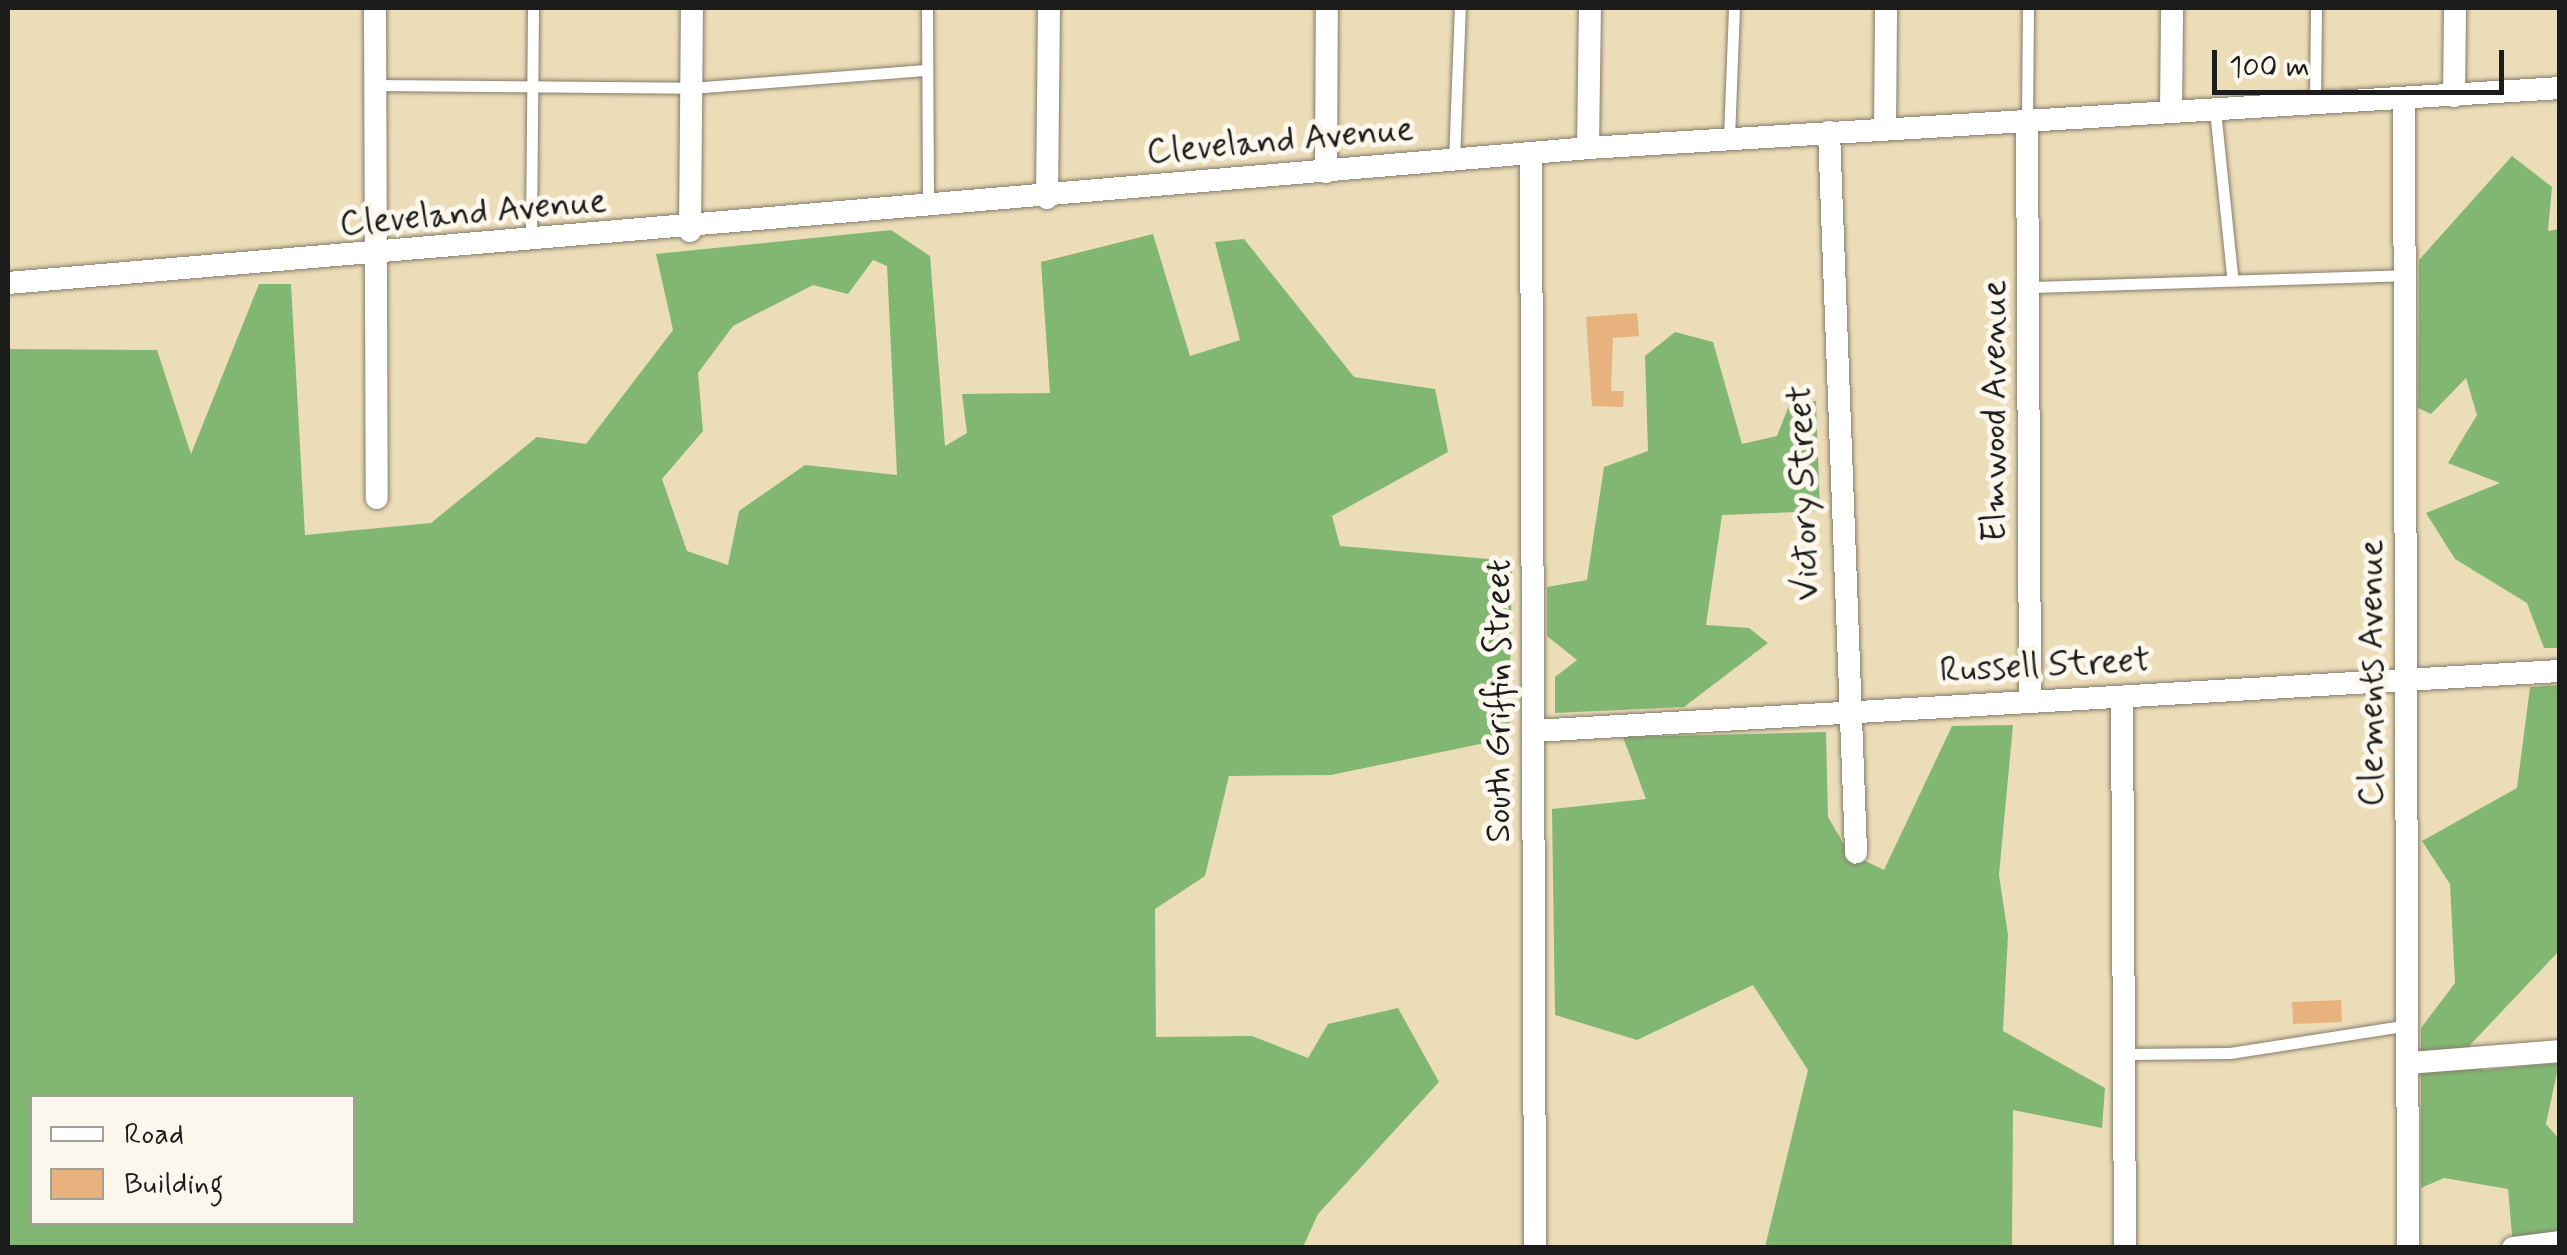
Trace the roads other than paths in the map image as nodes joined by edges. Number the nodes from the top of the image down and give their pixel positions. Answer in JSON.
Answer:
{"nodes":[{"id":1,"x":375,"y":8,"type":"edge"},
{"id":2,"x":533,"y":8,"type":"edge"},
{"id":3,"x":692,"y":8,"type":"edge"},
{"id":4,"x":926,"y":8,"type":"edge"},
{"id":5,"x":1049,"y":8,"type":"edge"},
{"id":6,"x":1327,"y":8,"type":"edge"},
{"id":7,"x":1460,"y":8,"type":"edge"},
{"id":8,"x":1590,"y":8,"type":"edge"},
{"id":9,"x":1734,"y":8,"type":"edge"},
{"id":10,"x":1886,"y":8,"type":"edge"},
{"id":11,"x":2028,"y":8,"type":"edge"},
{"id":12,"x":2172,"y":8,"type":"edge"},
{"id":13,"x":2316,"y":8,"type":"edge"},
{"id":14,"x":2455,"y":8,"type":"edge"},
{"id":15,"x":927,"y":70,"type":"junction"},
{"id":16,"x":374,"y":85,"type":"junction"},
{"id":17,"x":533,"y":86,"type":"junction"},
{"id":18,"x":691,"y":88,"type":"junction"},
{"id":19,"x":2560,"y":88,"type":"edge"},
{"id":20,"x":2454,"y":96,"type":"junction"},
{"id":21,"x":2404,"y":99,"type":"junction"},
{"id":22,"x":2315,"y":104,"type":"junction"},
{"id":23,"x":2215,"y":110,"type":"junction"},
{"id":24,"x":2170,"y":112,"type":"junction"},
{"id":25,"x":2027,"y":121,"type":"junction"},
{"id":26,"x":1885,"y":129,"type":"junction"},
{"id":27,"x":1829,"y":132,"type":"junction"},
{"id":28,"x":1729,"y":138,"type":"junction"},
{"id":29,"x":1588,"y":148,"type":"junction"},
{"id":30,"x":1531,"y":154,"type":"junction"},
{"id":31,"x":1454,"y":161,"type":"junction"},
{"id":32,"x":1326,"y":172,"type":"junction"},
{"id":33,"x":1047,"y":198,"type":"junction"},
{"id":34,"x":928,"y":206,"type":"junction"},
{"id":35,"x":690,"y":231,"type":"junction"},
{"id":36,"x":531,"y":243,"type":"junction"},
{"id":37,"x":371,"y":256,"type":"junction"},
{"id":38,"x":2232,"y":275,"type":"junction"},
{"id":39,"x":2405,"y":275,"type":"junction"},
{"id":40,"x":8,"y":283,"type":"edge"},
{"id":41,"x":2031,"y":286,"type":"junction"},
{"id":42,"x":377,"y":498,"type":"dead end"},
{"id":43,"x":2560,"y":672,"type":"edge"},
{"id":44,"x":2408,"y":680,"type":"junction"},
{"id":45,"x":2122,"y":697,"type":"junction"},
{"id":46,"x":2030,"y":702,"type":"junction"},
{"id":47,"x":1845,"y":713,"type":"junction"},
{"id":48,"x":1534,"y":730,"type":"junction"},
{"id":49,"x":1856,"y":852,"type":"dead end"},
{"id":50,"x":2409,"y":1025,"type":"junction"},
{"id":51,"x":2560,"y":1051,"type":"edge"},
{"id":52,"x":2126,"y":1054,"type":"junction"},
{"id":53,"x":2409,"y":1064,"type":"junction"},
{"id":54,"x":2560,"y":1242,"type":"edge"},
{"id":55,"x":1535,"y":1248,"type":"edge"},
{"id":56,"x":2125,"y":1248,"type":"edge"},
{"id":57,"x":2408,"y":1248,"type":"edge"},
{"id":58,"x":2513,"y":1248,"type":"edge"}],
"edges":[{"from":1,"to":16,"type":"street"},
{"from":2,"to":17,"type":"lane"},
{"from":3,"to":18,"type":"street"},
{"from":4,"to":15,"type":"lane"},
{"from":5,"to":33,"type":"street"},
{"from":6,"to":32,"type":"street"},
{"from":7,"to":31,"type":"lane"},
{"from":8,"to":29,"type":"street"},
{"from":9,"to":28,"type":"lane"},
{"from":10,"to":26,"type":"street"},
{"from":11,"to":25,"type":"lane"},
{"from":12,"to":24,"type":"street"},
{"from":13,"to":22,"type":"lane"},
{"from":14,"to":20,"type":"street"},
{"from":15,"to":18,"type":"lane"},
{"from":15,"to":34,"type":"lane"},
{"from":16,"to":17,"type":"lane"},
{"from":16,"to":37,"type":"street"},
{"from":17,"to":18,"type":"lane"},
{"from":17,"to":36,"type":"lane"},
{"from":18,"to":35,"type":"street"},
{"from":19,"to":20,"type":"street","name":"Cleveland Avenue"},
{"from":20,"to":21,"type":"street","name":"Cleveland Avenue"},
{"from":21,"to":22,"type":"street","name":"Cleveland Avenue"},
{"from":21,"to":39,"type":"street","name":"Clements Avenue"},
{"from":22,"to":23,"type":"street","name":"Cleveland Avenue"},
{"from":23,"to":24,"type":"street","name":"Cleveland Avenue"},
{"from":23,"to":38,"type":"lane"},
{"from":24,"to":25,"type":"street","name":"Cleveland Avenue"},
{"from":25,"to":26,"type":"street","name":"Cleveland Avenue"},
{"from":25,"to":41,"type":"street","name":"Elmwood Avenue"},
{"from":26,"to":27,"type":"street","name":"Cleveland Avenue"},
{"from":27,"to":28,"type":"street","name":"Cleveland Avenue"},
{"from":27,"to":47,"type":"street","name":"Victory Street"},
{"from":28,"to":29,"type":"street","name":"Cleveland Avenue"},
{"from":29,"to":30,"type":"street","name":"Cleveland Avenue"},
{"from":30,"to":31,"type":"street","name":"Cleveland Avenue"},
{"from":30,"to":48,"type":"street","name":"South Griffin Street"},
{"from":31,"to":32,"type":"street","name":"Cleveland Avenue"},
{"from":32,"to":33,"type":"street","name":"Cleveland Avenue"},
{"from":33,"to":34,"type":"street","name":"Cleveland Avenue"},
{"from":34,"to":35,"type":"street","name":"Cleveland Avenue"},
{"from":35,"to":36,"type":"street","name":"Cleveland Avenue"},
{"from":36,"to":37,"type":"street","name":"Cleveland Avenue"},
{"from":37,"to":40,"type":"street","name":"Cleveland Avenue"},
{"from":37,"to":42,"type":"street"},
{"from":38,"to":39,"type":"lane"},
{"from":38,"to":41,"type":"lane"},
{"from":39,"to":44,"type":"street","name":"Clements Avenue"},
{"from":41,"to":46,"type":"street","name":"Elmwood Avenue"},
{"from":43,"to":44,"type":"street","name":"Russell Street"},
{"from":44,"to":45,"type":"street","name":"Russell Street"},
{"from":44,"to":50,"type":"street","name":"Clements Avenue"},
{"from":45,"to":46,"type":"street","name":"Russell Street"},
{"from":45,"to":52,"type":"street"},
{"from":46,"to":47,"type":"street","name":"Russell Street"},
{"from":47,"to":48,"type":"street","name":"Russell Street"},
{"from":47,"to":49,"type":"street","name":"Victory Street"},
{"from":48,"to":55,"type":"street","name":"South Griffin Street"},
{"from":50,"to":52,"type":"lane"},
{"from":50,"to":53,"type":"street","name":"Clements Avenue"},
{"from":51,"to":53,"type":"street"},
{"from":52,"to":56,"type":"street"},
{"from":53,"to":57,"type":"street","name":"Clements Avenue"},
{"from":54,"to":58,"type":"street"}]}
